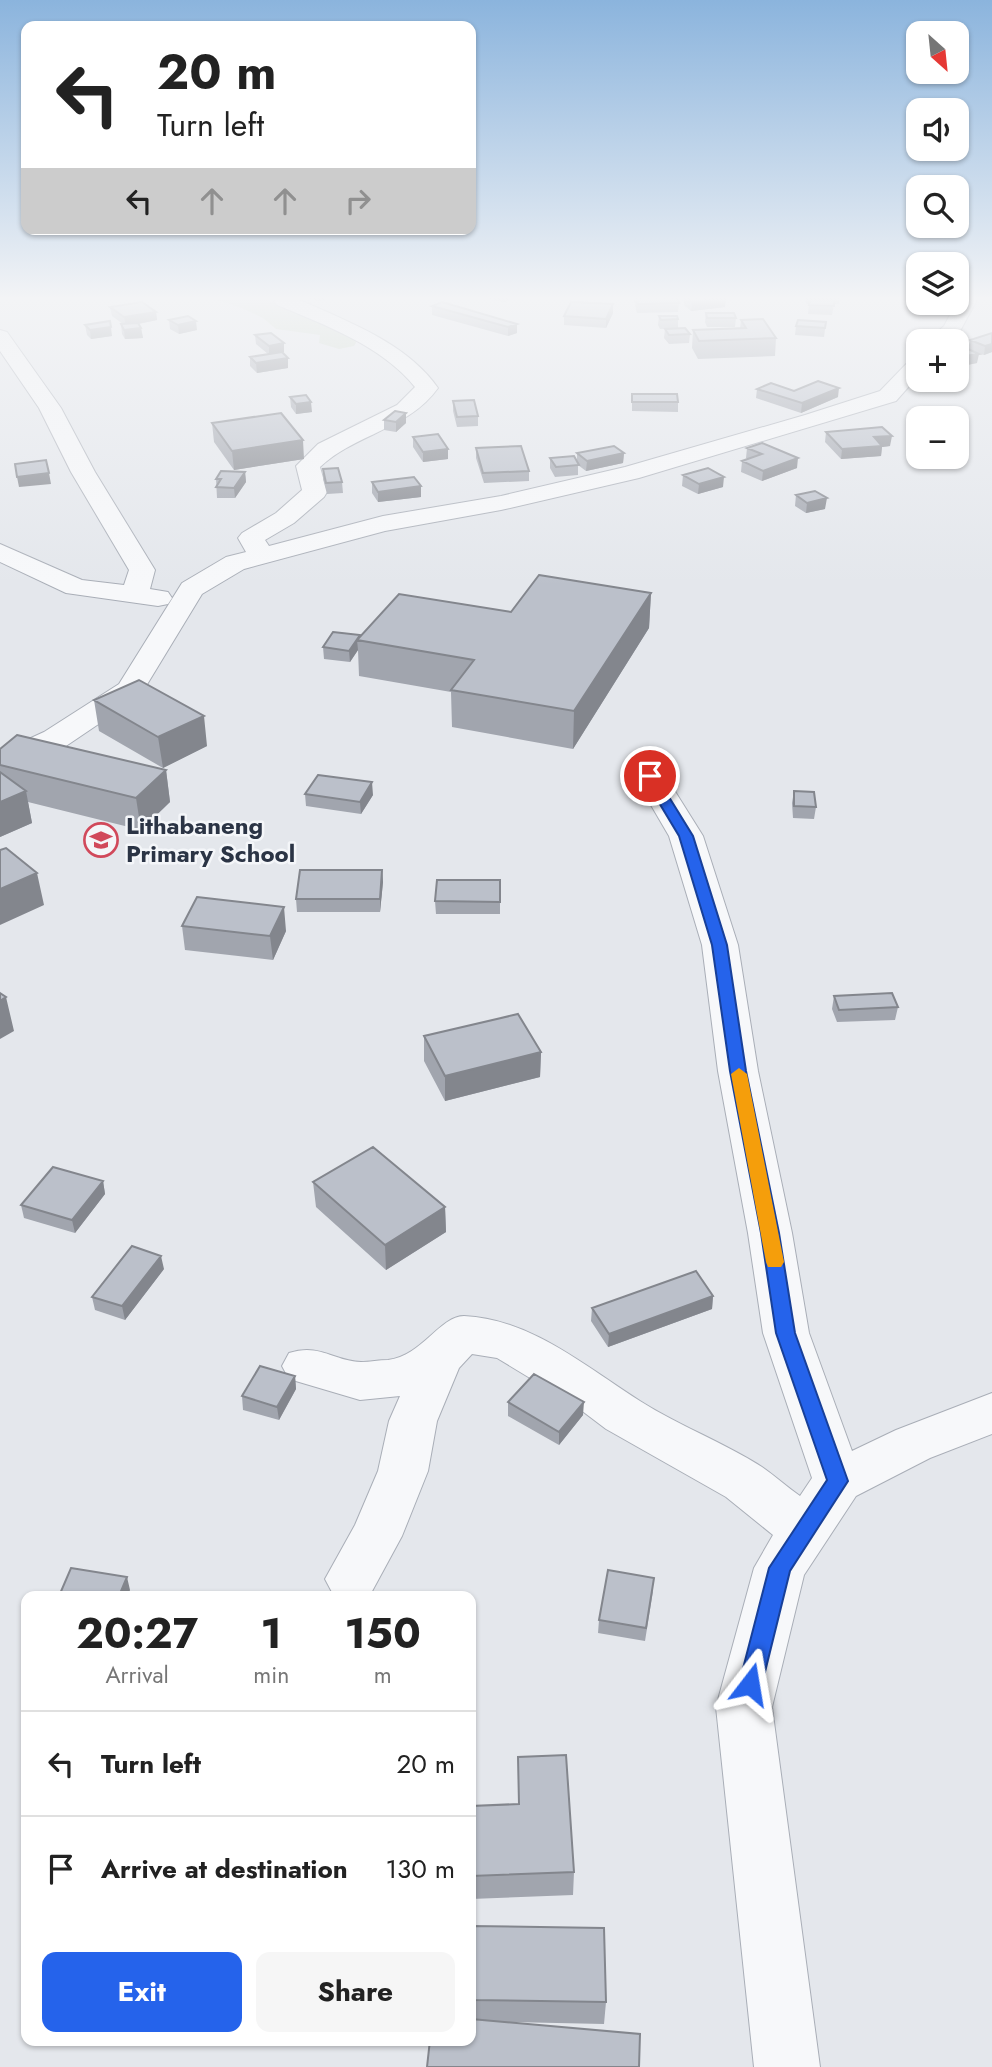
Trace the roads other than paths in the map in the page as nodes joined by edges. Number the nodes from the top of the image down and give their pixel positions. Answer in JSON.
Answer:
{"nodes":[{"id":1,"x":39,"y":392,"type":"edge"},
{"id":2,"x":423,"y":392,"type":"edge"},
{"id":3,"x":891,"y":392,"type":"edge"},
{"id":4,"x":0,"y":552,"type":"edge"},
{"id":5,"x":262,"y":556,"type":"junction"},
{"id":6,"x":135,"y":594,"type":"junction"},
{"id":7,"x":185,"y":601,"type":"junction"},
{"id":8,"x":0,"y":764,"type":"edge"},
{"id":9,"x":650,"y":776,"type":"dead end"},
{"id":10,"x":440,"y":1357,"type":"junction"},
{"id":11,"x":306,"y":1366,"type":"dead end"},
{"id":12,"x":992,"y":1413,"type":"edge"},
{"id":13,"x":838,"y":1481,"type":"junction"},
{"id":14,"x":805,"y":1530,"type":"junction"},
{"id":15,"x":351,"y":1578,"type":"dead end"},
{"id":16,"x":787,"y":2067,"type":"edge"}],
"edges":[{"from":1,"to":6,"type":"street"},
{"from":2,"to":5,"type":"street"},
{"from":3,"to":5,"type":"street"},
{"from":4,"to":6,"type":"street"},
{"from":5,"to":7,"type":"street"},
{"from":6,"to":7,"type":"street"},
{"from":7,"to":8,"type":"street"},
{"from":9,"to":13,"type":"street"},
{"from":10,"to":11,"type":"street"},
{"from":10,"to":14,"type":"street"},
{"from":10,"to":15,"type":"street"},
{"from":12,"to":13,"type":"street"},
{"from":13,"to":14,"type":"street"},
{"from":14,"to":16,"type":"street"}]}
